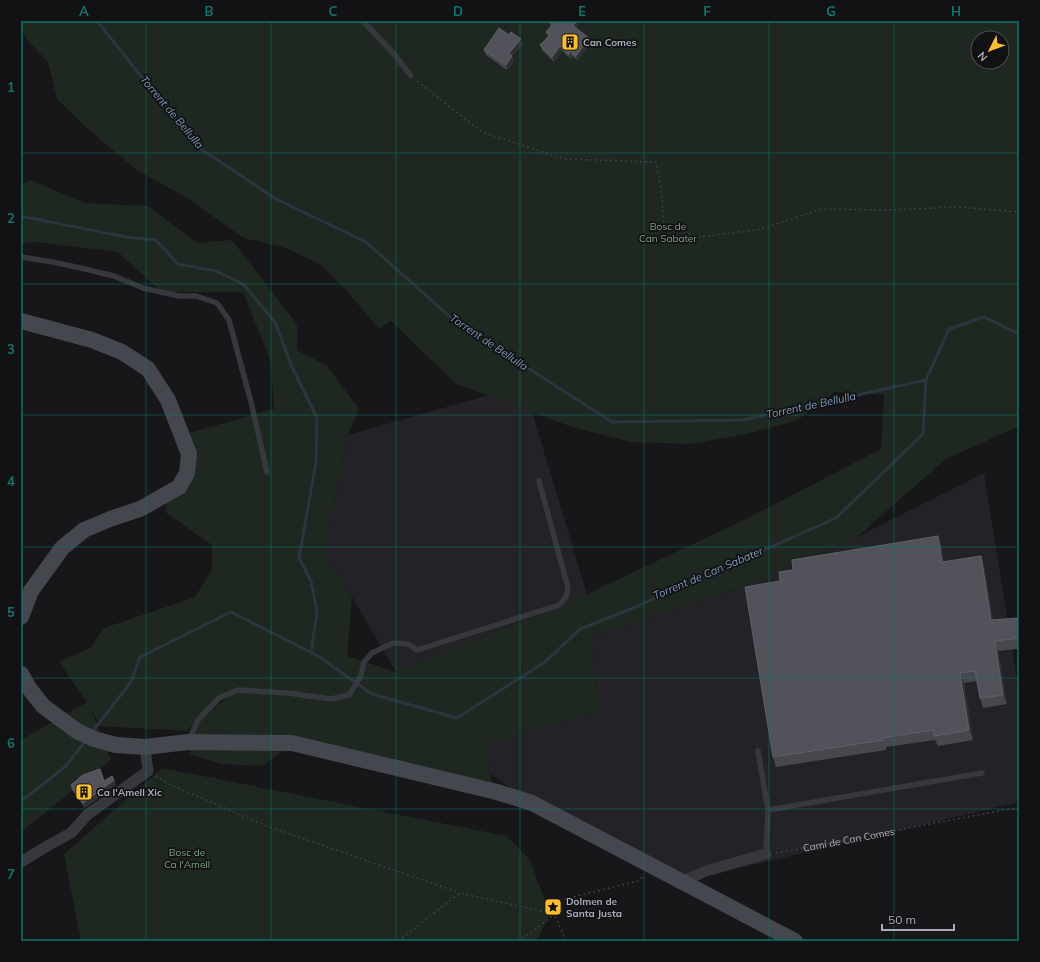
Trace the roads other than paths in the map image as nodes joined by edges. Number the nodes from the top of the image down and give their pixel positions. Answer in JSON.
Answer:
{"nodes":[{"id":1,"x":363,"y":21,"type":"edge"},
{"id":2,"x":411,"y":76,"type":"road end"},
{"id":3,"x":21,"y":257,"type":"edge"},
{"id":4,"x":21,"y":320,"type":"edge"},
{"id":5,"x":267,"y":472,"type":"dead end"},
{"id":6,"x":539,"y":481,"type":"dead end"},
{"id":7,"x":21,"y":618,"type":"edge"},
{"id":8,"x":21,"y":674,"type":"edge"},
{"id":9,"x":188,"y":742,"type":"junction"},
{"id":10,"x":145,"y":747,"type":"junction"},
{"id":11,"x":758,"y":752,"type":"dead end"},
{"id":12,"x":982,"y":772,"type":"dead end"},
{"id":13,"x":768,"y":810,"type":"junction"},
{"id":14,"x":766,"y":854,"type":"joint"},
{"id":15,"x":21,"y":862,"type":"edge"},
{"id":16,"x":681,"y":882,"type":"junction"},
{"id":17,"x":795,"y":941,"type":"edge"}],
"edges":[{"from":1,"to":2,"type":"lane"},
{"from":3,"to":5,"type":"lane"},
{"from":4,"to":7,"type":"main road"},
{"from":6,"to":9,"type":"lane"},
{"from":8,"to":10,"type":"main road"},
{"from":9,"to":10,"type":"main road"},
{"from":9,"to":16,"type":"main road"},
{"from":10,"to":15,"type":"street"},
{"from":11,"to":13,"type":"lane"},
{"from":12,"to":13,"type":"lane"},
{"from":13,"to":14,"type":"lane"},
{"from":14,"to":16,"type":"street"},
{"from":16,"to":17,"type":"main road"}]}
